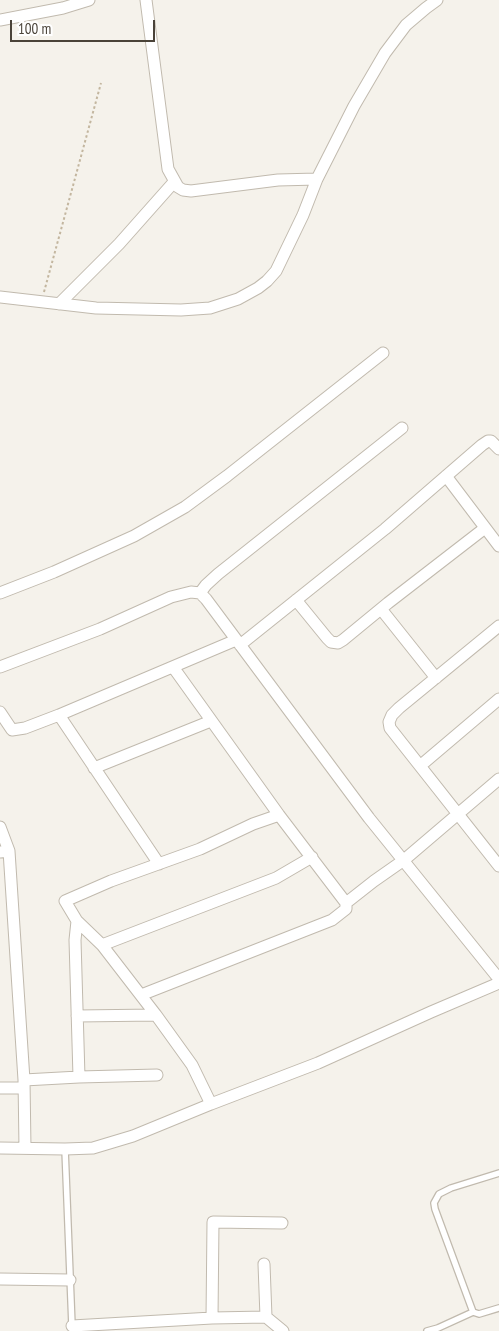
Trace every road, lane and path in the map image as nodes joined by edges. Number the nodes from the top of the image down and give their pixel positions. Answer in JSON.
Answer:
{"nodes":[{"id":1,"x":90,"y":0,"type":"edge"},
{"id":2,"x":146,"y":0,"type":"edge"},
{"id":3,"x":437,"y":0,"type":"edge"},
{"id":4,"x":0,"y":20,"type":"edge"},
{"id":5,"x":100,"y":84,"type":"dead end"},
{"id":6,"x":317,"y":179,"type":"junction"},
{"id":7,"x":174,"y":182,"type":"junction"},
{"id":8,"x":0,"y":297,"type":"edge"},
{"id":9,"x":42,"y":301,"type":"junction"},
{"id":10,"x":59,"y":304,"type":"junction"},
{"id":11,"x":383,"y":353,"type":"dead end"},
{"id":12,"x":402,"y":428,"type":"dead end"},
{"id":13,"x":499,"y":449,"type":"edge"},
{"id":14,"x":446,"y":476,"type":"junction"},
{"id":15,"x":485,"y":528,"type":"junction"},
{"id":16,"x":499,"y":546,"type":"edge"},
{"id":17,"x":0,"y":593,"type":"edge"},
{"id":18,"x":200,"y":593,"type":"junction"},
{"id":19,"x":296,"y":600,"type":"junction"},
{"id":20,"x":382,"y":608,"type":"junction"},
{"id":21,"x":499,"y":626,"type":"edge"},
{"id":22,"x":238,"y":643,"type":"junction"},
{"id":23,"x":0,"y":667,"type":"edge"},
{"id":24,"x":173,"y":667,"type":"junction"},
{"id":25,"x":436,"y":678,"type":"junction"},
{"id":26,"x":499,"y":699,"type":"edge"},
{"id":27,"x":0,"y":712,"type":"edge"},
{"id":28,"x":58,"y":715,"type":"junction"},
{"id":29,"x":211,"y":721,"type":"junction"},
{"id":30,"x":420,"y":766,"type":"junction"},
{"id":31,"x":94,"y":768,"type":"junction"},
{"id":32,"x":499,"y":779,"type":"edge"},
{"id":33,"x":457,"y":814,"type":"junction"},
{"id":34,"x":279,"y":815,"type":"junction"},
{"id":35,"x":0,"y":827,"type":"edge"},
{"id":36,"x":4,"y":852,"type":"edge"},
{"id":37,"x":312,"y":857,"type":"junction"},
{"id":38,"x":404,"y":860,"type":"junction"},
{"id":39,"x":159,"y":864,"type":"junction"},
{"id":40,"x":499,"y":866,"type":"edge"},
{"id":41,"x":346,"y":903,"type":"junction"},
{"id":42,"x":76,"y":920,"type":"junction"},
{"id":43,"x":102,"y":945,"type":"junction"},
{"id":44,"x":499,"y":981,"type":"edge"},
{"id":45,"x":141,"y":996,"type":"junction"},
{"id":46,"x":156,"y":1015,"type":"junction"},
{"id":47,"x":77,"y":1016,"type":"junction"},
{"id":48,"x":157,"y":1075,"type":"dead end"},
{"id":49,"x":79,"y":1077,"type":"junction"},
{"id":50,"x":24,"y":1084,"type":"junction"},
{"id":51,"x":0,"y":1088,"type":"edge"},
{"id":52,"x":211,"y":1104,"type":"junction"},
{"id":53,"x":0,"y":1148,"type":"edge"},
{"id":54,"x":25,"y":1148,"type":"junction"},
{"id":55,"x":65,"y":1149,"type":"junction"},
{"id":56,"x":499,"y":1173,"type":"edge"},
{"id":57,"x":282,"y":1223,"type":"dead end"},
{"id":58,"x":264,"y":1264,"type":"dead end"},
{"id":59,"x":0,"y":1279,"type":"edge"},
{"id":60,"x":70,"y":1280,"type":"junction"},
{"id":61,"x":499,"y":1308,"type":"edge"},
{"id":62,"x":473,"y":1312,"type":"junction"},
{"id":63,"x":266,"y":1317,"type":"junction"},
{"id":64,"x":212,"y":1318,"type":"junction"},
{"id":65,"x":72,"y":1328,"type":"edge"},
{"id":66,"x":283,"y":1331,"type":"edge"},
{"id":67,"x":427,"y":1331,"type":"edge"}],
"edges":[{"from":1,"to":4,"type":"street"},
{"from":2,"to":7,"type":"street"},
{"from":3,"to":6,"type":"street"},
{"from":5,"to":9,"type":"path"},
{"from":6,"to":7,"type":"street"},
{"from":6,"to":10,"type":"street"},
{"from":7,"to":10,"type":"street"},
{"from":8,"to":9,"type":"street"},
{"from":9,"to":10,"type":"street"},
{"from":11,"to":17,"type":"street"},
{"from":12,"to":18,"type":"street"},
{"from":13,"to":14,"type":"street"},
{"from":14,"to":15,"type":"street"},
{"from":14,"to":19,"type":"street"},
{"from":15,"to":16,"type":"street"},
{"from":15,"to":20,"type":"street"},
{"from":18,"to":22,"type":"street"},
{"from":18,"to":23,"type":"street"},
{"from":19,"to":20,"type":"street"},
{"from":19,"to":22,"type":"street"},
{"from":20,"to":25,"type":"street"},
{"from":21,"to":25,"type":"street"},
{"from":22,"to":24,"type":"street"},
{"from":22,"to":38,"type":"street"},
{"from":24,"to":28,"type":"street"},
{"from":24,"to":29,"type":"street"},
{"from":25,"to":30,"type":"street"},
{"from":26,"to":30,"type":"street"},
{"from":27,"to":28,"type":"street"},
{"from":28,"to":31,"type":"street"},
{"from":29,"to":31,"type":"street"},
{"from":29,"to":34,"type":"street"},
{"from":30,"to":33,"type":"street"},
{"from":31,"to":39,"type":"street"},
{"from":32,"to":33,"type":"street"},
{"from":33,"to":38,"type":"street"},
{"from":33,"to":40,"type":"street"},
{"from":34,"to":37,"type":"street"},
{"from":34,"to":39,"type":"street"},
{"from":35,"to":36,"type":"street"},
{"from":36,"to":50,"type":"street"},
{"from":37,"to":41,"type":"street"},
{"from":37,"to":43,"type":"street"},
{"from":38,"to":41,"type":"street"},
{"from":38,"to":44,"type":"street"},
{"from":39,"to":42,"type":"street"},
{"from":41,"to":45,"type":"street"},
{"from":42,"to":43,"type":"street"},
{"from":42,"to":47,"type":"street"},
{"from":43,"to":45,"type":"street"},
{"from":44,"to":52,"type":"street"},
{"from":45,"to":46,"type":"street"},
{"from":46,"to":47,"type":"street"},
{"from":46,"to":52,"type":"street"},
{"from":47,"to":49,"type":"street"},
{"from":48,"to":49,"type":"street"},
{"from":49,"to":50,"type":"street"},
{"from":50,"to":51,"type":"street"},
{"from":50,"to":54,"type":"street"},
{"from":52,"to":55,"type":"street"},
{"from":53,"to":54,"type":"street"},
{"from":54,"to":55,"type":"street"},
{"from":55,"to":60,"type":"lane"},
{"from":56,"to":62,"type":"lane"},
{"from":57,"to":64,"type":"street"},
{"from":58,"to":63,"type":"street"},
{"from":59,"to":60,"type":"street"},
{"from":60,"to":65,"type":"lane"},
{"from":61,"to":62,"type":"lane"},
{"from":62,"to":67,"type":"lane"},
{"from":63,"to":64,"type":"street"},
{"from":63,"to":66,"type":"street"},
{"from":64,"to":65,"type":"street"}]}
